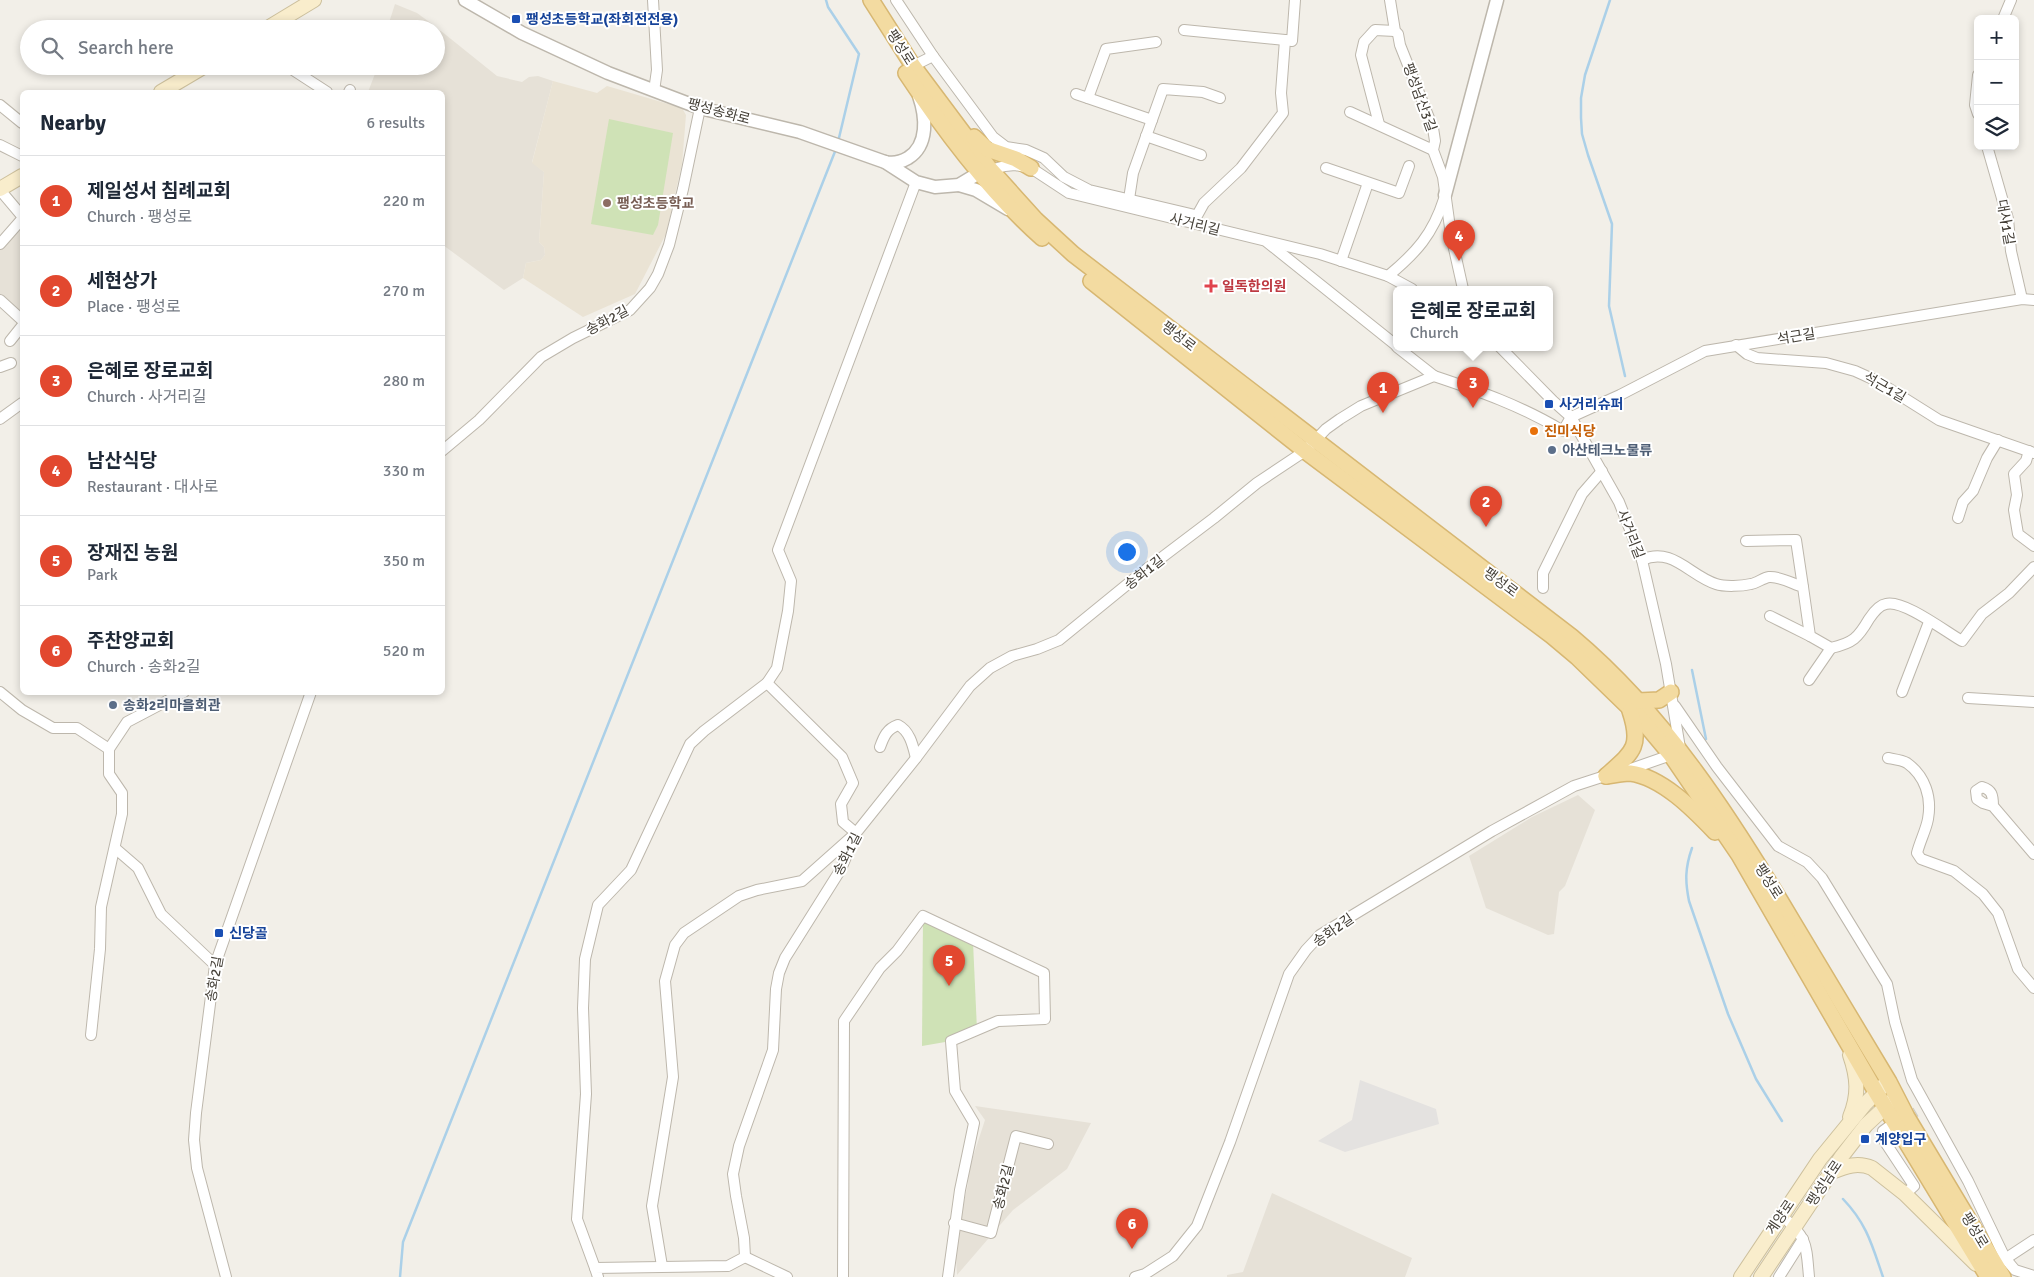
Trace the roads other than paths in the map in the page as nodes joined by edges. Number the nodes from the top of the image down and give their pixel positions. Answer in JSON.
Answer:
{"nodes":[{"id":1,"x":314,"y":0,"type":"edge"},
{"id":2,"x":465,"y":0,"type":"edge"},
{"id":3,"x":653,"y":0,"type":"edge"},
{"id":4,"x":861,"y":0,"type":"edge"},
{"id":5,"x":871,"y":0,"type":"edge"},
{"id":6,"x":896,"y":0,"type":"edge"},
{"id":7,"x":1295,"y":0,"type":"edge"},
{"id":8,"x":1390,"y":0,"type":"edge"},
{"id":9,"x":1497,"y":0,"type":"edge"},
{"id":10,"x":2012,"y":0,"type":"edge"},
{"id":11,"x":2005,"y":15,"type":"edge"},
{"id":12,"x":281,"y":20,"type":"edge"},
{"id":13,"x":1184,"y":30,"type":"dead end"},
{"id":14,"x":1395,"y":31,"type":"junction"},
{"id":15,"x":1285,"y":40,"type":"junction"},
{"id":16,"x":1156,"y":42,"type":"dead end"},
{"id":17,"x":933,"y":56,"type":"junction"},
{"id":18,"x":913,"y":66,"type":"junction"},
{"id":19,"x":189,"y":75,"type":"edge"},
{"id":20,"x":301,"y":75,"type":"edge"},
{"id":21,"x":917,"y":88,"type":"junction"},
{"id":22,"x":164,"y":90,"type":"edge"},
{"id":23,"x":324,"y":90,"type":"edge"},
{"id":24,"x":654,"y":91,"type":"junction"},
{"id":25,"x":1076,"y":94,"type":"dead end"},
{"id":26,"x":1088,"y":98,"type":"junction"},
{"id":27,"x":1220,"y":98,"type":"dead end"},
{"id":28,"x":0,"y":105,"type":"edge"},
{"id":29,"x":700,"y":108,"type":"junction"},
{"id":30,"x":1350,"y":112,"type":"dead end"},
{"id":31,"x":1152,"y":120,"type":"junction"},
{"id":32,"x":20,"y":121,"type":"edge"},
{"id":33,"x":1380,"y":124,"type":"junction"},
{"id":34,"x":961,"y":128,"type":"junction"},
{"id":35,"x":1146,"y":136,"type":"junction"},
{"id":36,"x":0,"y":145,"type":"edge"},
{"id":37,"x":1433,"y":150,"type":"junction"},
{"id":38,"x":1988,"y":150,"type":"edge"},
{"id":39,"x":20,"y":155,"type":"edge"},
{"id":40,"x":1201,"y":156,"type":"dead end"},
{"id":41,"x":885,"y":162,"type":"junction"},
{"id":42,"x":1409,"y":166,"type":"dead end"},
{"id":43,"x":1031,"y":168,"type":"junction"},
{"id":44,"x":1326,"y":168,"type":"dead end"},
{"id":45,"x":985,"y":171,"type":"junction"},
{"id":46,"x":20,"y":177,"type":"edge"},
{"id":47,"x":916,"y":182,"type":"junction"},
{"id":48,"x":1368,"y":183,"type":"junction"},
{"id":49,"x":959,"y":185,"type":"junction"},
{"id":50,"x":0,"y":190,"type":"edge"},
{"id":51,"x":1445,"y":195,"type":"junction"},
{"id":52,"x":1129,"y":200,"type":"junction"},
{"id":53,"x":1012,"y":211,"type":"junction"},
{"id":54,"x":20,"y":215,"type":"edge"},
{"id":55,"x":20,"y":220,"type":"edge"},
{"id":56,"x":1194,"y":220,"type":"junction"},
{"id":57,"x":1266,"y":241,"type":"junction"},
{"id":58,"x":0,"y":244,"type":"edge"},
{"id":59,"x":1341,"y":261,"type":"junction"},
{"id":60,"x":1388,"y":276,"type":"junction"},
{"id":61,"x":1406,"y":286,"type":"edge"},
{"id":62,"x":1462,"y":286,"type":"edge"},
{"id":63,"x":2022,"y":299,"type":"junction"},
{"id":64,"x":0,"y":300,"type":"edge"},
{"id":65,"x":2034,"y":300,"type":"edge"},
{"id":66,"x":20,"y":318,"type":"edge"},
{"id":67,"x":20,"y":328,"type":"edge"},
{"id":68,"x":10,"y":340,"type":"dead end"},
{"id":69,"x":1393,"y":344,"type":"edge"},
{"id":70,"x":1736,"y":345,"type":"junction"},
{"id":71,"x":1402,"y":351,"type":"edge"},
{"id":72,"x":1504,"y":351,"type":"edge"},
{"id":73,"x":11,"y":363,"type":"dead end"},
{"id":74,"x":0,"y":367,"type":"edge"},
{"id":75,"x":1434,"y":376,"type":"junction"},
{"id":76,"x":20,"y":404,"type":"edge"},
{"id":77,"x":1572,"y":416,"type":"junction"},
{"id":78,"x":0,"y":419,"type":"edge"},
{"id":79,"x":1998,"y":440,"type":"junction"},
{"id":80,"x":1310,"y":446,"type":"junction"},
{"id":81,"x":445,"y":448,"type":"edge"},
{"id":82,"x":2031,"y":452,"type":"edge"},
{"id":83,"x":1602,"y":471,"type":"junction"},
{"id":84,"x":1958,"y":518,"type":"dead end"},
{"id":85,"x":1746,"y":541,"type":"dead end"},
{"id":86,"x":2034,"y":546,"type":"edge"},
{"id":87,"x":1642,"y":560,"type":"junction"},
{"id":88,"x":2034,"y":567,"type":"edge"},
{"id":89,"x":1802,"y":587,"type":"junction"},
{"id":90,"x":1543,"y":588,"type":"dead end"},
{"id":91,"x":1770,"y":616,"type":"dead end"},
{"id":92,"x":1929,"y":622,"type":"junction"},
{"id":93,"x":1810,"y":636,"type":"junction"},
{"id":94,"x":1832,"y":648,"type":"junction"},
{"id":95,"x":1809,"y":680,"type":"dead end"},
{"id":96,"x":767,"y":683,"type":"junction"},
{"id":97,"x":0,"y":692,"type":"edge"},
{"id":98,"x":1902,"y":692,"type":"dead end"},
{"id":99,"x":178,"y":695,"type":"edge"},
{"id":100,"x":310,"y":695,"type":"edge"},
{"id":101,"x":1672,"y":697,"type":"junction"},
{"id":102,"x":1968,"y":698,"type":"dead end"},
{"id":103,"x":2034,"y":702,"type":"edge"},
{"id":104,"x":1633,"y":704,"type":"junction"},
{"id":105,"x":880,"y":747,"type":"dead end"},
{"id":106,"x":109,"y":749,"type":"junction"},
{"id":107,"x":1675,"y":752,"type":"junction"},
{"id":108,"x":916,"y":758,"type":"junction"},
{"id":109,"x":1888,"y":758,"type":"dead end"},
{"id":110,"x":1606,"y":776,"type":"junction"},
{"id":111,"x":1993,"y":806,"type":"dead end"},
{"id":112,"x":856,"y":833,"type":"junction"},
{"id":113,"x":116,"y":849,"type":"junction"},
{"id":114,"x":2034,"y":854,"type":"edge"},
{"id":115,"x":1749,"y":872,"type":"junction"},
{"id":116,"x":215,"y":964,"type":"junction"},
{"id":117,"x":2034,"y":988,"type":"edge"},
{"id":118,"x":91,"y":1035,"type":"dead end"},
{"id":119,"x":1846,"y":1040,"type":"junction"},
{"id":120,"x":1889,"y":1082,"type":"junction"},
{"id":121,"x":1876,"y":1092,"type":"junction"},
{"id":122,"x":1897,"y":1097,"type":"junction"},
{"id":123,"x":1884,"y":1106,"type":"junction"},
{"id":124,"x":1890,"y":1126,"type":"dead end"},
{"id":125,"x":1840,"y":1135,"type":"junction"},
{"id":126,"x":1048,"y":1144,"type":"dead end"},
{"id":127,"x":1832,"y":1172,"type":"junction"},
{"id":128,"x":1905,"y":1194,"type":"junction"},
{"id":129,"x":1781,"y":1215,"type":"junction"},
{"id":130,"x":954,"y":1223,"type":"junction"},
{"id":131,"x":1799,"y":1233,"type":"junction"},
{"id":132,"x":2034,"y":1240,"type":"edge"},
{"id":133,"x":745,"y":1257,"type":"junction"},
{"id":134,"x":662,"y":1266,"type":"junction"},
{"id":135,"x":1995,"y":1270,"type":"edge"},
{"id":136,"x":596,"y":1273,"type":"edge"},
{"id":137,"x":2034,"y":1276,"type":"edge"},
{"id":138,"x":226,"y":1277,"type":"edge"},
{"id":139,"x":787,"y":1277,"type":"edge"},
{"id":140,"x":843,"y":1277,"type":"edge"},
{"id":141,"x":948,"y":1277,"type":"edge"},
{"id":142,"x":1135,"y":1277,"type":"edge"},
{"id":143,"x":1741,"y":1277,"type":"edge"},
{"id":144,"x":1761,"y":1277,"type":"edge"},
{"id":145,"x":1780,"y":1277,"type":"edge"},
{"id":146,"x":1808,"y":1277,"type":"edge"}],
"edges":[{"from":1,"to":12,"type":"main road"},
{"from":2,"to":24,"type":"street","name":"팽성송화로"},
{"from":3,"to":24,"type":"street"},
{"from":4,"to":21,"type":"main road","name":"팽성로"},
{"from":5,"to":18,"type":"main road","name":"팽성로"},
{"from":6,"to":17,"type":"street"},
{"from":7,"to":15,"type":"street"},
{"from":8,"to":14,"type":"street","name":"팽성남산3길"},
{"from":9,"to":51,"type":"street"},
{"from":10,"to":11,"type":"street"},
{"from":13,"to":15,"type":"street"},
{"from":14,"to":33,"type":"street"},
{"from":14,"to":37,"type":"street","name":"팽성남산3길"},
{"from":15,"to":56,"type":"street"},
{"from":16,"to":26,"type":"street"},
{"from":17,"to":18,"type":"street"},
{"from":17,"to":52,"type":"street"},
{"from":18,"to":34,"type":"main road","name":"팽성로"},
{"from":19,"to":22,"type":"main road"},
{"from":20,"to":23,"type":"street"},
{"from":21,"to":41,"type":"street"},
{"from":21,"to":45,"type":"main road","name":"팽성로"},
{"from":24,"to":29,"type":"street","name":"팽성송화로"},
{"from":25,"to":26,"type":"street"},
{"from":26,"to":31,"type":"street"},
{"from":27,"to":31,"type":"street"},
{"from":28,"to":32,"type":"street"},
{"from":29,"to":41,"type":"street","name":"팽성송화로"},
{"from":29,"to":81,"type":"street","name":"송화2길"},
{"from":30,"to":33,"type":"street"},
{"from":31,"to":35,"type":"street"},
{"from":33,"to":37,"type":"street"},
{"from":34,"to":43,"type":"main road"},
{"from":34,"to":45,"type":"main road","name":"팽성로"},
{"from":35,"to":40,"type":"street"},
{"from":35,"to":52,"type":"street"},
{"from":36,"to":39,"type":"street"},
{"from":37,"to":51,"type":"street","name":"팽성남산3길"},
{"from":38,"to":63,"type":"street","name":"대사1길"},
{"from":41,"to":47,"type":"street","name":"팽성송화로"},
{"from":42,"to":48,"type":"street"},
{"from":43,"to":45,"type":"street","name":"사거리길"},
{"from":43,"to":56,"type":"street","name":"사거리길"},
{"from":44,"to":48,"type":"street"},
{"from":45,"to":49,"type":"street","name":"팽성송화로"},
{"from":45,"to":53,"type":"main road","name":"팽성로"},
{"from":45,"to":80,"type":"main road","name":"팽성로"},
{"from":46,"to":50,"type":"main road"},
{"from":47,"to":49,"type":"street","name":"팽성송화로"},
{"from":47,"to":96,"type":"street"},
{"from":48,"to":59,"type":"street"},
{"from":49,"to":53,"type":"street"},
{"from":50,"to":54,"type":"street"},
{"from":51,"to":60,"type":"street"},
{"from":51,"to":62,"type":"street","name":"팽성남산3길"},
{"from":52,"to":56,"type":"street"},
{"from":53,"to":80,"type":"main road","name":"팽성로"},
{"from":55,"to":58,"type":"street"},
{"from":56,"to":57,"type":"street","name":"사거리길"},
{"from":57,"to":59,"type":"street","name":"사거리길"},
{"from":57,"to":69,"type":"street"},
{"from":59,"to":60,"type":"street","name":"사거리길"},
{"from":60,"to":61,"type":"street","name":"사거리길"},
{"from":63,"to":65,"type":"street","name":"석근길"},
{"from":63,"to":70,"type":"street","name":"석근길"},
{"from":64,"to":66,"type":"street"},
{"from":67,"to":68,"type":"street"},
{"from":70,"to":77,"type":"street","name":"석근길"},
{"from":70,"to":79,"type":"street","name":"석근1길"},
{"from":71,"to":75,"type":"street"},
{"from":72,"to":77,"type":"street","name":"사거리길"},
{"from":73,"to":74,"type":"street"},
{"from":75,"to":77,"type":"street","name":"석근길"},
{"from":75,"to":80,"type":"street","name":"송화1길"},
{"from":76,"to":78,"type":"street"},
{"from":77,"to":83,"type":"street","name":"사거리길"},
{"from":79,"to":82,"type":"street","name":"석근1길"},
{"from":79,"to":84,"type":"street"},
{"from":80,"to":104,"type":"main road","name":"팽성로"},
{"from":80,"to":108,"type":"street","name":"송화1길"},
{"from":82,"to":86,"type":"street","name":"석근1길"},
{"from":83,"to":87,"type":"street","name":"사거리길"},
{"from":83,"to":90,"type":"street"},
{"from":85,"to":89,"type":"street"},
{"from":87,"to":89,"type":"street"},
{"from":87,"to":101,"type":"street","name":"사거리길"},
{"from":88,"to":92,"type":"street"},
{"from":89,"to":93,"type":"street"},
{"from":91,"to":93,"type":"street"},
{"from":92,"to":94,"type":"street"},
{"from":92,"to":98,"type":"street"},
{"from":93,"to":94,"type":"street"},
{"from":94,"to":95,"type":"street"},
{"from":96,"to":112,"type":"street"},
{"from":96,"to":136,"type":"street"},
{"from":97,"to":106,"type":"street"},
{"from":99,"to":106,"type":"street"},
{"from":100,"to":116,"type":"street","name":"송화2길"},
{"from":101,"to":104,"type":"main road"},
{"from":101,"to":107,"type":"street","name":"사거리길"},
{"from":101,"to":135,"type":"street"},
{"from":102,"to":103,"type":"street"},
{"from":104,"to":107,"type":"main road","name":"팽성로"},
{"from":104,"to":110,"type":"main road"},
{"from":105,"to":108,"type":"street"},
{"from":106,"to":113,"type":"street"},
{"from":107,"to":110,"type":"street","name":"송화2길"},
{"from":107,"to":115,"type":"main road","name":"팽성로"},
{"from":107,"to":120,"type":"main road","name":"팽성로"},
{"from":108,"to":112,"type":"street","name":"송화1길"},
{"from":109,"to":117,"type":"street"},
{"from":110,"to":115,"type":"main road"},
{"from":110,"to":142,"type":"street","name":"송화2길"},
{"from":111,"to":114,"type":"street"},
{"from":112,"to":133,"type":"street","name":"송화1길"},
{"from":112,"to":134,"type":"street"},
{"from":113,"to":116,"type":"street"},
{"from":113,"to":118,"type":"street"},
{"from":115,"to":119,"type":"main road","name":"팽성로"},
{"from":116,"to":138,"type":"street","name":"송화2길"},
{"from":119,"to":121,"type":"main road","name":"팽성로"},
{"from":119,"to":125,"type":"main road"},
{"from":120,"to":121,"type":"main road"},
{"from":120,"to":122,"type":"main road","name":"팽성로"},
{"from":121,"to":123,"type":"main road","name":"팽성로"},
{"from":121,"to":125,"type":"main road"},
{"from":122,"to":123,"type":"main road","name":"팽성남로"},
{"from":122,"to":135,"type":"main road","name":"팽성로"},
{"from":123,"to":127,"type":"main road","name":"팽성남로"},
{"from":123,"to":135,"type":"main road","name":"팽성로"},
{"from":124,"to":128,"type":"street"},
{"from":125,"to":129,"type":"main road","name":"계양로"},
{"from":126,"to":130,"type":"street","name":"송화2길"},
{"from":127,"to":128,"type":"main road"},
{"from":127,"to":131,"type":"main road","name":"팽성남로"},
{"from":128,"to":135,"type":"main road"},
{"from":129,"to":131,"type":"street"},
{"from":129,"to":143,"type":"main road","name":"계양로"},
{"from":130,"to":140,"type":"street"},
{"from":130,"to":141,"type":"street"},
{"from":131,"to":144,"type":"main road","name":"팽성남로"},
{"from":131,"to":145,"type":"street"},
{"from":131,"to":146,"type":"street"},
{"from":132,"to":135,"type":"street"},
{"from":133,"to":134,"type":"street"},
{"from":133,"to":139,"type":"street"},
{"from":134,"to":136,"type":"street"},
{"from":135,"to":137,"type":"street"}]}
